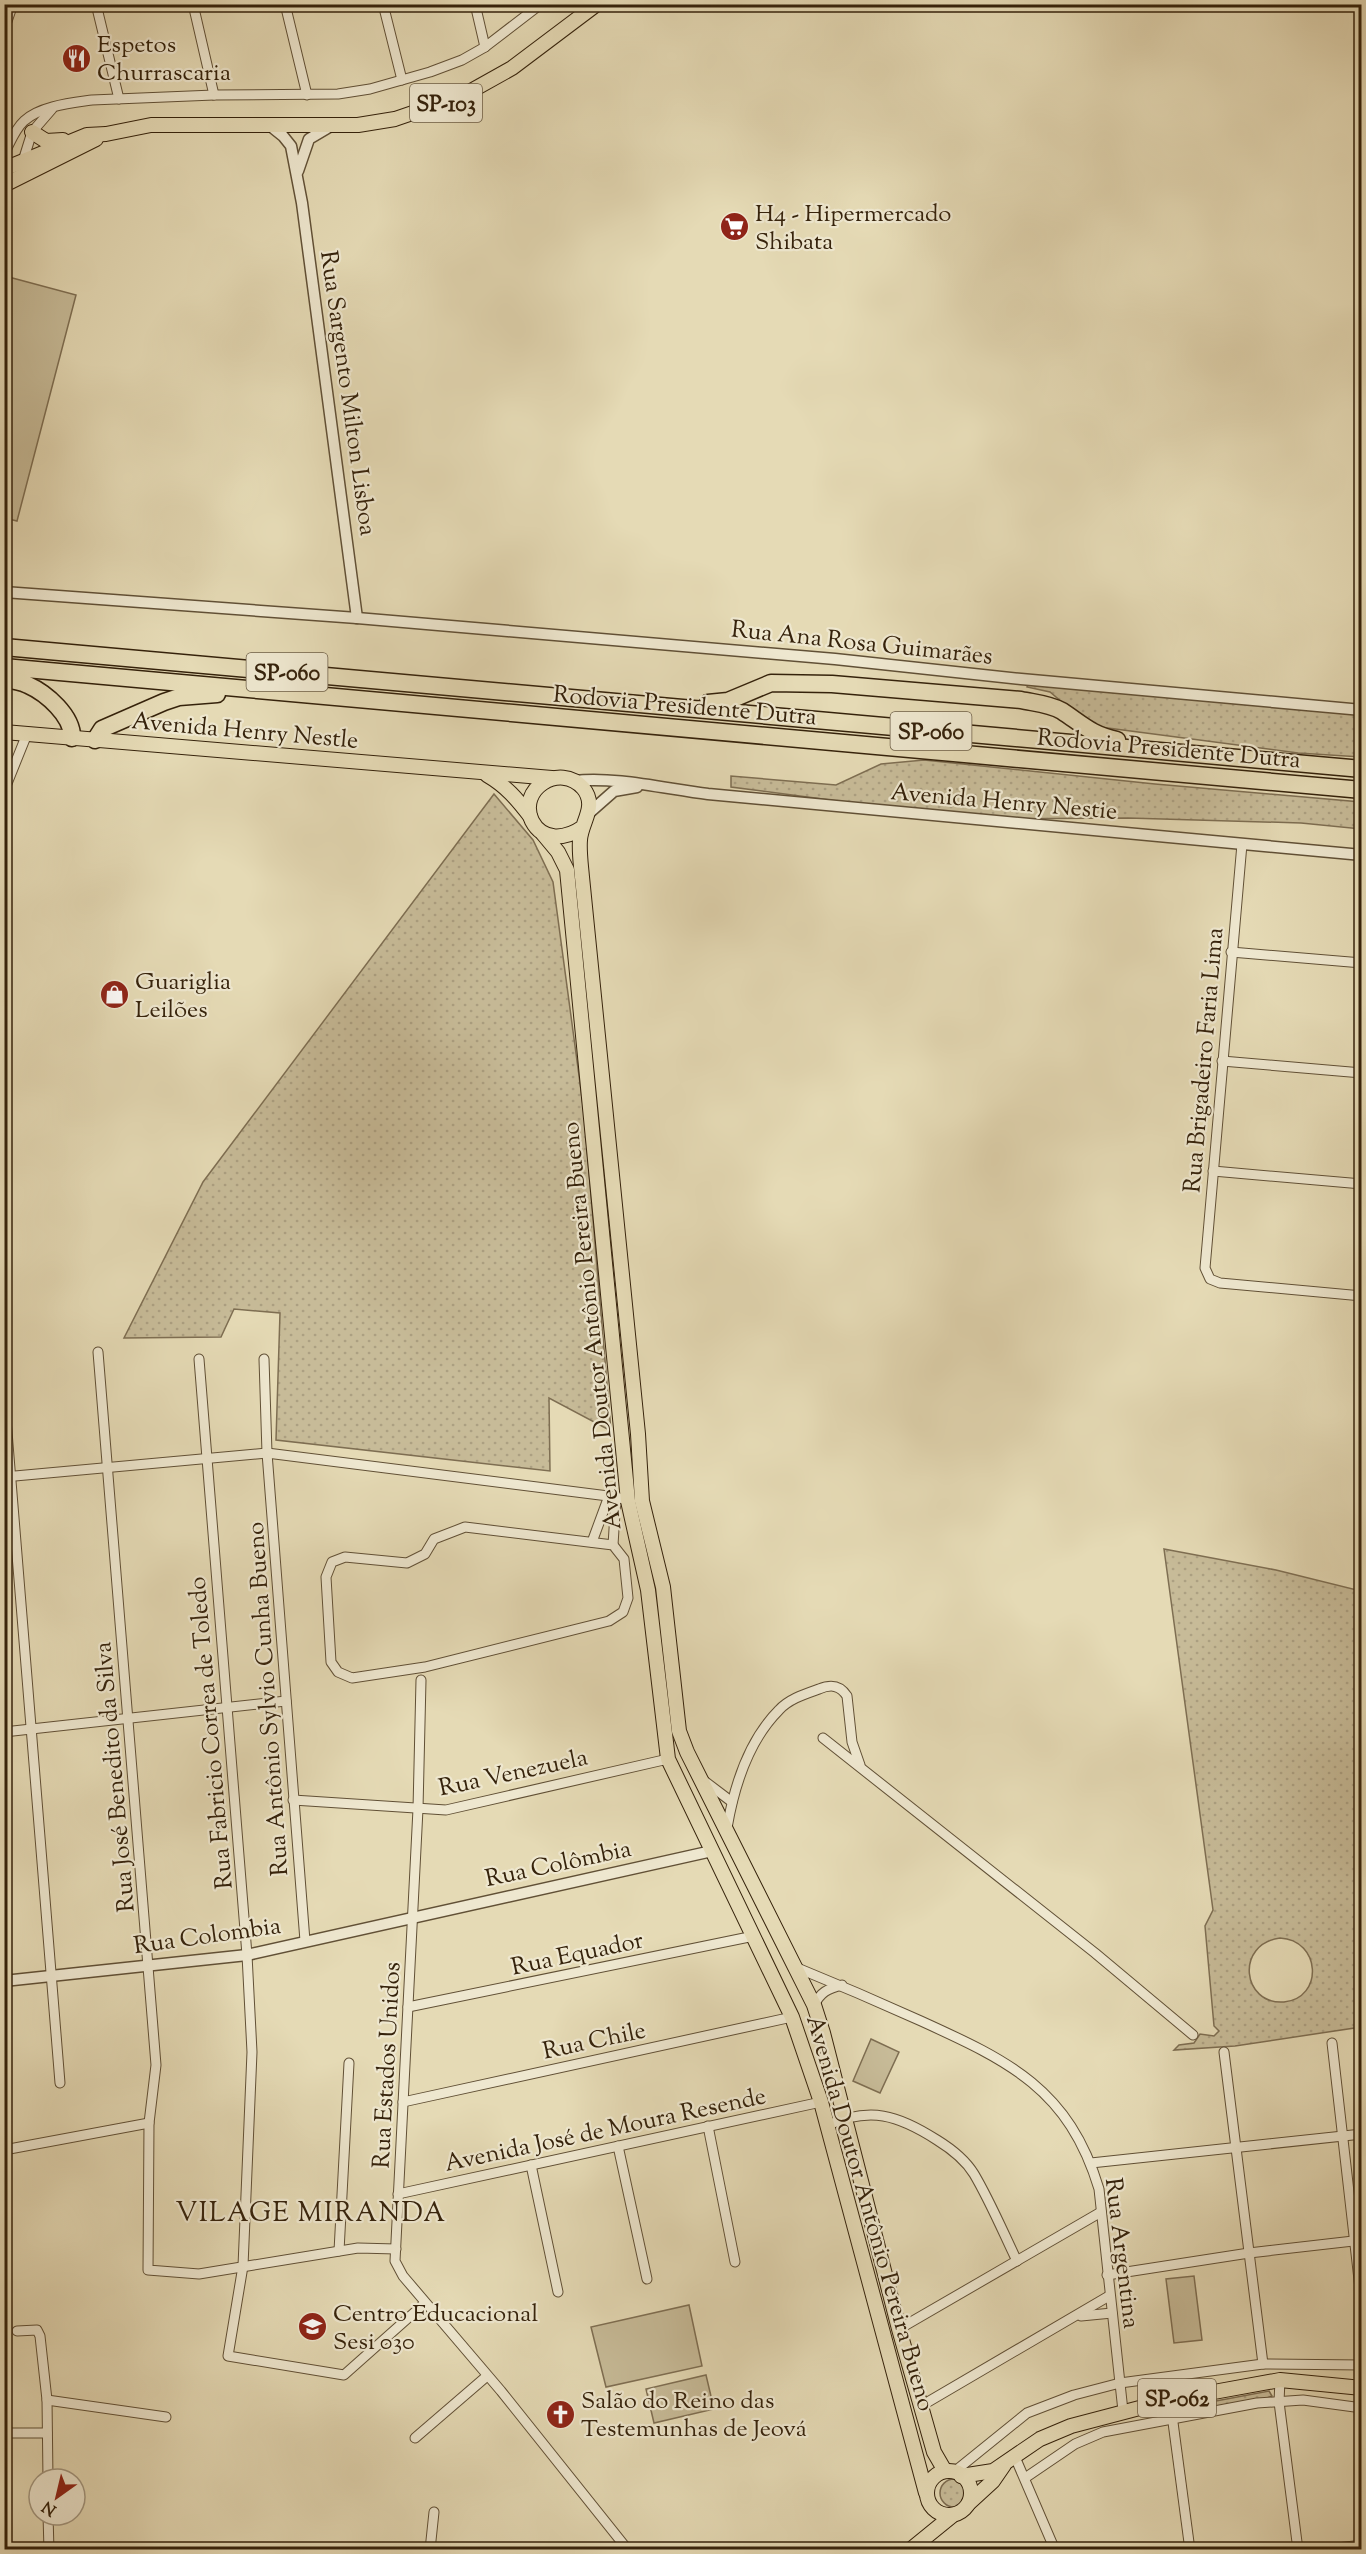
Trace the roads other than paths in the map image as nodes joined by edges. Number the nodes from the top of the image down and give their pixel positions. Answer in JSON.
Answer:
{"nodes":[{"id":1,"x":13,"y":4,"type":"edge"},
{"id":2,"x":96,"y":4,"type":"edge"},
{"id":3,"x":193,"y":4,"type":"edge"},
{"id":4,"x":285,"y":4,"type":"edge"},
{"id":5,"x":383,"y":4,"type":"edge"},
{"id":6,"x":475,"y":4,"type":"edge"},
{"id":7,"x":541,"y":4,"type":"edge"},
{"id":8,"x":597,"y":4,"type":"edge"},
{"id":9,"x":4,"y":30,"type":"edge"},
{"id":10,"x":485,"y":47,"type":"junction"},
{"id":11,"x":402,"y":80,"type":"junction"},
{"id":12,"x":214,"y":95,"type":"junction"},
{"id":13,"x":307,"y":95,"type":"junction"},
{"id":14,"x":119,"y":99,"type":"junction"},
{"id":15,"x":54,"y":107,"type":"junction"},
{"id":16,"x":268,"y":124,"type":"junction"},
{"id":17,"x":334,"y":124,"type":"junction"},
{"id":18,"x":32,"y":132,"type":"junction"},
{"id":19,"x":106,"y":134,"type":"junction"},
{"id":20,"x":77,"y":138,"type":"junction"},
{"id":21,"x":4,"y":154,"type":"edge"},
{"id":22,"x":24,"y":161,"type":"junction"},
{"id":23,"x":4,"y":169,"type":"edge"},
{"id":24,"x":297,"y":174,"type":"junction"},
{"id":25,"x":4,"y":183,"type":"edge"},
{"id":26,"x":4,"y":592,"type":"edge"},
{"id":27,"x":357,"y":618,"type":"junction"},
{"id":28,"x":4,"y":647,"type":"edge"},
{"id":29,"x":4,"y":667,"type":"edge"},
{"id":30,"x":4,"y":679,"type":"edge"},
{"id":31,"x":266,"y":690,"type":"junction"},
{"id":32,"x":670,"y":707,"type":"junction"},
{"id":33,"x":1362,"y":710,"type":"edge"},
{"id":34,"x":4,"y":732,"type":"edge"},
{"id":35,"x":27,"y":734,"type":"junction"},
{"id":36,"x":72,"y":738,"type":"junction"},
{"id":37,"x":95,"y":740,"type":"junction"},
{"id":38,"x":1192,"y":754,"type":"junction"},
{"id":39,"x":1362,"y":770,"type":"edge"},
{"id":40,"x":483,"y":773,"type":"junction"},
{"id":41,"x":553,"y":778,"type":"junction"},
{"id":42,"x":574,"y":781,"type":"junction"},
{"id":43,"x":644,"y":786,"type":"junction"},
{"id":44,"x":1362,"y":790,"type":"edge"},
{"id":45,"x":4,"y":791,"type":"edge"},
{"id":46,"x":589,"y":813,"type":"junction"},
{"id":47,"x":530,"y":816,"type":"junction"},
{"id":48,"x":583,"y":827,"type":"junction"},
{"id":49,"x":542,"y":833,"type":"junction"},
{"id":50,"x":1242,"y":844,"type":"junction"},
{"id":51,"x":1362,"y":855,"type":"edge"},
{"id":52,"x":1231,"y":952,"type":"junction"},
{"id":53,"x":1362,"y":963,"type":"edge"},
{"id":54,"x":1222,"y":1061,"type":"junction"},
{"id":55,"x":1362,"y":1073,"type":"edge"},
{"id":56,"x":1213,"y":1171,"type":"junction"},
{"id":57,"x":1362,"y":1184,"type":"edge"},
{"id":58,"x":1362,"y":1296,"type":"edge"},
{"id":59,"x":98,"y":1353,"type":"dead end"},
{"id":60,"x":199,"y":1359,"type":"dead end"},
{"id":61,"x":264,"y":1359,"type":"dead end"},
{"id":62,"x":4,"y":1395,"type":"edge"},
{"id":63,"x":267,"y":1453,"type":"junction"},
{"id":64,"x":207,"y":1459,"type":"junction"},
{"id":65,"x":108,"y":1468,"type":"junction"},
{"id":66,"x":8,"y":1477,"type":"edge"},
{"id":67,"x":618,"y":1498,"type":"junction"},
{"id":68,"x":642,"y":1501,"type":"junction"},
{"id":69,"x":592,"y":1542,"type":"junction"},
{"id":70,"x":613,"y":1545,"type":"junction"},
{"id":71,"x":421,"y":1680,"type":"dead end"},
{"id":72,"x":286,"y":1701,"type":"junction"},
{"id":73,"x":227,"y":1708,"type":"junction"},
{"id":74,"x":129,"y":1719,"type":"junction"},
{"id":75,"x":32,"y":1730,"type":"junction"},
{"id":76,"x":4,"y":1732,"type":"edge"},
{"id":77,"x":823,"y":1738,"type":"dead end"},
{"id":78,"x":668,"y":1759,"type":"junction"},
{"id":79,"x":860,"y":1765,"type":"junction"},
{"id":80,"x":700,"y":1778,"type":"junction"},
{"id":81,"x":293,"y":1800,"type":"junction"},
{"id":82,"x":732,"y":1802,"type":"junction"},
{"id":83,"x":418,"y":1809,"type":"junction"},
{"id":84,"x":729,"y":1832,"type":"junction"},
{"id":85,"x":737,"y":1849,"type":"junction"},
{"id":86,"x":712,"y":1852,"type":"junction"},
{"id":87,"x":413,"y":1916,"type":"junction"},
{"id":88,"x":754,"y":1936,"type":"junction"},
{"id":89,"x":305,"y":1941,"type":"junction"},
{"id":90,"x":247,"y":1955,"type":"junction"},
{"id":91,"x":149,"y":1966,"type":"junction"},
{"id":92,"x":792,"y":1966,"type":"junction"},
{"id":93,"x":51,"y":1976,"type":"junction"},
{"id":94,"x":4,"y":1981,"type":"edge"},
{"id":95,"x":842,"y":1985,"type":"junction"},
{"id":96,"x":814,"y":2005,"type":"junction"},
{"id":97,"x":408,"y":2007,"type":"junction"},
{"id":98,"x":792,"y":2017,"type":"junction"},
{"id":99,"x":1193,"y":2034,"type":"dead end"},
{"id":100,"x":1332,"y":2043,"type":"dead end"},
{"id":101,"x":1224,"y":2052,"type":"dead end"},
{"id":102,"x":349,"y":2063,"type":"dead end"},
{"id":103,"x":60,"y":2083,"type":"dead end"},
{"id":104,"x":403,"y":2102,"type":"junction"},
{"id":105,"x":821,"y":2102,"type":"junction"},
{"id":106,"x":843,"y":2118,"type":"junction"},
{"id":107,"x":149,"y":2123,"type":"junction"},
{"id":108,"x":708,"y":2126,"type":"junction"},
{"id":109,"x":826,"y":2126,"type":"junction"},
{"id":110,"x":1362,"y":2134,"type":"edge"},
{"id":111,"x":1342,"y":2136,"type":"junction"},
{"id":112,"x":618,"y":2146,"type":"junction"},
{"id":113,"x":1236,"y":2147,"type":"junction"},
{"id":114,"x":4,"y":2150,"type":"edge"},
{"id":115,"x":1091,"y":2163,"type":"junction"},
{"id":116,"x":531,"y":2165,"type":"junction"},
{"id":117,"x":398,"y":2194,"type":"junction"},
{"id":118,"x":1101,"y":2212,"type":"junction"},
{"id":119,"x":1358,"y":2241,"type":"edge"},
{"id":120,"x":396,"y":2249,"type":"junction"},
{"id":121,"x":339,"y":2251,"type":"junction"},
{"id":122,"x":1249,"y":2253,"type":"junction"},
{"id":123,"x":1017,"y":2261,"type":"junction"},
{"id":124,"x":735,"y":2262,"type":"dead end"},
{"id":125,"x":243,"y":2266,"type":"junction"},
{"id":126,"x":1107,"y":2275,"type":"junction"},
{"id":127,"x":647,"y":2279,"type":"dead end"},
{"id":128,"x":558,"y":2292,"type":"dead end"},
{"id":129,"x":1109,"y":2296,"type":"junction"},
{"id":130,"x":425,"y":2303,"type":"junction"},
{"id":131,"x":1362,"y":2306,"type":"edge"},
{"id":132,"x":1112,"y":2313,"type":"junction"},
{"id":133,"x":1076,"y":2317,"type":"junction"},
{"id":134,"x":899,"y":2329,"type":"junction"},
{"id":135,"x":17,"y":2331,"type":"dead end"},
{"id":136,"x":1263,"y":2364,"type":"junction"},
{"id":137,"x":1362,"y":2365,"type":"edge"},
{"id":138,"x":488,"y":2376,"type":"junction"},
{"id":139,"x":1280,"y":2380,"type":"junction"},
{"id":140,"x":1120,"y":2383,"type":"junction"},
{"id":141,"x":1362,"y":2388,"type":"edge"},
{"id":142,"x":47,"y":2400,"type":"junction"},
{"id":143,"x":1170,"y":2400,"type":"junction"},
{"id":144,"x":1279,"y":2402,"type":"junction"},
{"id":145,"x":921,"y":2406,"type":"junction"},
{"id":146,"x":1362,"y":2408,"type":"edge"},
{"id":147,"x":1123,"y":2410,"type":"junction"},
{"id":148,"x":166,"y":2416,"type":"dead end"},
{"id":149,"x":1173,"y":2418,"type":"junction"},
{"id":150,"x":4,"y":2433,"type":"edge"},
{"id":151,"x":47,"y":2433,"type":"junction"},
{"id":152,"x":415,"y":2438,"type":"dead end"},
{"id":153,"x":1010,"y":2461,"type":"junction"},
{"id":154,"x":48,"y":2467,"type":"edge"},
{"id":155,"x":953,"y":2473,"type":"junction"},
{"id":156,"x":1025,"y":2478,"type":"junction"},
{"id":157,"x":926,"y":2493,"type":"junction"},
{"id":158,"x":969,"y":2503,"type":"junction"},
{"id":159,"x":932,"y":2507,"type":"junction"},
{"id":160,"x":434,"y":2512,"type":"dead end"},
{"id":161,"x":952,"y":2515,"type":"junction"},
{"id":162,"x":48,"y":2527,"type":"edge"},
{"id":163,"x":915,"y":2545,"type":"edge"},
{"id":164,"x":1362,"y":2545,"type":"edge"},
{"id":165,"x":49,"y":2550,"type":"edge"},
{"id":166,"x":430,"y":2550,"type":"edge"},
{"id":167,"x":628,"y":2550,"type":"edge"},
{"id":168,"x":1054,"y":2550,"type":"edge"},
{"id":169,"x":1190,"y":2550,"type":"edge"},
{"id":170,"x":1298,"y":2550,"type":"edge"},
{"id":171,"x":1321,"y":2550,"type":"edge"}],
"edges":[{"from":1,"to":9,"type":"street"},
{"from":2,"to":14,"type":"street"},
{"from":3,"to":12,"type":"street"},
{"from":4,"to":13,"type":"street"},
{"from":5,"to":11,"type":"street"},
{"from":6,"to":10,"type":"street"},
{"from":7,"to":10,"type":"street"},
{"from":8,"to":17,"type":"main road","number":"SP-103"},
{"from":10,"to":11,"type":"street"},
{"from":11,"to":13,"type":"street"},
{"from":12,"to":13,"type":"street"},
{"from":12,"to":14,"type":"street"},
{"from":14,"to":15,"type":"street"},
{"from":15,"to":18,"type":"street"},
{"from":15,"to":21,"type":"street"},
{"from":16,"to":17,"type":"main road","number":"SP-103"},
{"from":16,"to":19,"type":"main road","number":"SP-103"},
{"from":16,"to":24,"type":"street","name":"Rua Sargento Milton Lisboa"},
{"from":17,"to":24,"type":"street"},
{"from":18,"to":20,"type":"main road"},
{"from":18,"to":22,"type":"street"},
{"from":19,"to":20,"type":"main road","number":"SP-103"},
{"from":19,"to":25,"type":"main road"},
{"from":20,"to":22,"type":"main road","number":"SP-103"},
{"from":22,"to":23,"type":"main road","number":"SP-103"},
{"from":22,"to":25,"type":"main road"},
{"from":24,"to":27,"type":"street","name":"Rua Sargento Milton Lisboa"},
{"from":26,"to":27,"type":"street","name":"Rua Ana Rosa Guimarães"},
{"from":27,"to":33,"type":"street","name":"Rua Ana Rosa Guimarães"},
{"from":28,"to":32,"type":"highway","name":"Rodovia Presidente Dutra","number":"SP-060"},
{"from":29,"to":31,"type":"highway","name":"Rodovia Presidente Dutra","number":"SP-060"},
{"from":30,"to":36,"type":"highway"},
{"from":31,"to":37,"type":"highway"},
{"from":31,"to":44,"type":"highway","name":"Rodovia Presidente Dutra","number":"SP-060"},
{"from":32,"to":38,"type":"highway","name":"Rodovia Presidente Dutra","number":"SP-060"},
{"from":32,"to":38,"type":"highway"},
{"from":34,"to":35,"type":"main road","name":"Avenida Henry Nestle"},
{"from":35,"to":36,"type":"main road","name":"Avenida Henry Nestle"},
{"from":35,"to":45,"type":"street"},
{"from":36,"to":37,"type":"main road","name":"Avenida Henry Nestle"},
{"from":37,"to":40,"type":"main road","name":"Avenida Henry Nestle"},
{"from":38,"to":39,"type":"highway","name":"Rodovia Presidente Dutra","number":"SP-060"},
{"from":40,"to":41,"type":"main road","name":"Avenida Henry Nestle"},
{"from":40,"to":47,"type":"main road"},
{"from":41,"to":42,"type":"main road"},
{"from":41,"to":47,"type":"main road"},
{"from":42,"to":43,"type":"street","name":"Avenida Henry Nestie"},
{"from":42,"to":46,"type":"main road"},
{"from":43,"to":46,"type":"street"},
{"from":43,"to":50,"type":"street","name":"Avenida Henry Nestie"},
{"from":46,"to":48,"type":"main road"},
{"from":47,"to":49,"type":"main road"},
{"from":48,"to":49,"type":"main road"},
{"from":48,"to":68,"type":"main road","name":"Avenida Doutor Antônio Pereira Bueno"},
{"from":49,"to":67,"type":"main road","name":"Avenida Doutor Antônio Pereira Bueno"},
{"from":50,"to":51,"type":"street","name":"Avenida Henry Nestie"},
{"from":50,"to":52,"type":"street","name":"Rua Brigadeiro Faria Lima"},
{"from":52,"to":53,"type":"street"},
{"from":52,"to":54,"type":"street","name":"Rua Brigadeiro Faria Lima"},
{"from":54,"to":55,"type":"street"},
{"from":54,"to":56,"type":"street","name":"Rua Brigadeiro Faria Lima"},
{"from":56,"to":57,"type":"street"},
{"from":56,"to":58,"type":"street","name":"Rua Brigadeiro Faria Lima"},
{"from":59,"to":65,"type":"street","name":"Rua José Benedito da Silva"},
{"from":60,"to":64,"type":"street","name":"Rua Fabricio Correa de Toledo"},
{"from":61,"to":63,"type":"street","name":"Rua Antônio Sylvio Cunha Bueno"},
{"from":62,"to":66,"type":"street"},
{"from":63,"to":64,"type":"street"},
{"from":63,"to":67,"type":"street"},
{"from":63,"to":72,"type":"street","name":"Rua Antônio Sylvio Cunha Bueno"},
{"from":64,"to":65,"type":"street"},
{"from":64,"to":73,"type":"street","name":"Rua Fabricio Correa de Toledo"},
{"from":65,"to":66,"type":"street"},
{"from":65,"to":74,"type":"street","name":"Rua José Benedito da Silva"},
{"from":66,"to":75,"type":"street"},
{"from":67,"to":68,"type":"street"},
{"from":67,"to":69,"type":"street"},
{"from":67,"to":70,"type":"street"},
{"from":67,"to":78,"type":"main road","name":"Avenida Doutor Antônio Pereira Bueno"},
{"from":68,"to":80,"type":"main road","name":"Avenida Doutor Antônio Pereira Bueno"},
{"from":69,"to":70,"type":"street"},
{"from":69,"to":70,"type":"street"},
{"from":71,"to":83,"type":"street","name":"Rua Estados Unidos"},
{"from":72,"to":73,"type":"street"},
{"from":72,"to":81,"type":"street","name":"Rua Antônio Sylvio Cunha Bueno"},
{"from":73,"to":74,"type":"street"},
{"from":73,"to":90,"type":"street","name":"Rua Fabricio Correa de Toledo"},
{"from":74,"to":75,"type":"street"},
{"from":74,"to":91,"type":"street","name":"Rua José Benedito da Silva"},
{"from":75,"to":76,"type":"street"},
{"from":75,"to":93,"type":"street"},
{"from":77,"to":79,"type":"street"},
{"from":78,"to":80,"type":"main road"},
{"from":78,"to":83,"type":"street","name":"Rua Venezuela"},
{"from":78,"to":86,"type":"main road","name":"Avenida Doutor Antônio Pereira Bueno"},
{"from":79,"to":82,"type":"street"},
{"from":79,"to":99,"type":"street"},
{"from":80,"to":82,"type":"street"},
{"from":80,"to":84,"type":"main road","name":"Avenida Doutor Antônio Pereira Bueno"},
{"from":81,"to":83,"type":"street","name":"Rua Venezuela"},
{"from":81,"to":89,"type":"street","name":"Rua Antônio Sylvio Cunha Bueno"},
{"from":82,"to":84,"type":"street"},
{"from":83,"to":87,"type":"street","name":"Rua Estados Unidos"},
{"from":84,"to":85,"type":"main road","name":"Avenida Doutor Antônio Pereira Bueno"},
{"from":84,"to":86,"type":"main road"},
{"from":85,"to":86,"type":"main road"},
{"from":85,"to":92,"type":"main road","name":"Avenida Doutor Antônio Pereira Bueno"},
{"from":86,"to":87,"type":"street","name":"Rua Colômbia"},
{"from":86,"to":88,"type":"main road","name":"Avenida Doutor Antônio Pereira Bueno"},
{"from":87,"to":89,"type":"street","name":"Rua Colombia"},
{"from":87,"to":97,"type":"street","name":"Rua Estados Unidos"},
{"from":88,"to":97,"type":"street","name":"Rua Equador"},
{"from":88,"to":98,"type":"main road","name":"Avenida Doutor Antônio Pereira Bueno"},
{"from":89,"to":90,"type":"street","name":"Rua Colombia"},
{"from":90,"to":91,"type":"street","name":"Rua Colombia"},
{"from":90,"to":125,"type":"street","name":"Rua Fabricio Correa de Toledo"},
{"from":91,"to":93,"type":"street","name":"Rua Colombia"},
{"from":91,"to":107,"type":"street","name":"Rua José Benedito da Silva"},
{"from":92,"to":95,"type":"street","name":"Rua Argentina"},
{"from":92,"to":96,"type":"main road","name":"Avenida Doutor Antônio Pereira Bueno"},
{"from":93,"to":94,"type":"street","name":"Rua Colombia"},
{"from":93,"to":103,"type":"street"},
{"from":95,"to":96,"type":"street"},
{"from":95,"to":115,"type":"street","name":"Rua Argentina"},
{"from":96,"to":106,"type":"main road","name":"Avenida Doutor Antônio Pereira Bueno"},
{"from":97,"to":104,"type":"street","name":"Rua Estados Unidos"},
{"from":98,"to":104,"type":"street","name":"Rua Chile"},
{"from":98,"to":105,"type":"main road","name":"Avenida Doutor Antônio Pereira Bueno"},
{"from":100,"to":111,"type":"street"},
{"from":101,"to":113,"type":"street"},
{"from":102,"to":121,"type":"street"},
{"from":104,"to":117,"type":"street","name":"Rua Estados Unidos"},
{"from":105,"to":108,"type":"street","name":"Avenida José de Moura Resende"},
{"from":105,"to":109,"type":"main road","name":"Avenida Doutor Antônio Pereira Bueno"},
{"from":106,"to":109,"type":"street"},
{"from":106,"to":123,"type":"street"},
{"from":106,"to":134,"type":"main road","name":"Avenida Doutor Antônio Pereira Bueno"},
{"from":107,"to":114,"type":"street"},
{"from":107,"to":125,"type":"street","name":"Rua José Benedito da Silva"},
{"from":108,"to":112,"type":"street","name":"Avenida José de Moura Resende"},
{"from":108,"to":124,"type":"street"},
{"from":109,"to":157,"type":"main road","name":"Avenida Doutor Antônio Pereira Bueno"},
{"from":110,"to":111,"type":"street"},
{"from":111,"to":113,"type":"street"},
{"from":111,"to":119,"type":"street"},
{"from":112,"to":116,"type":"street","name":"Avenida José de Moura Resende"},
{"from":112,"to":127,"type":"street"},
{"from":113,"to":115,"type":"street"},
{"from":113,"to":122,"type":"street"},
{"from":115,"to":118,"type":"street","name":"Rua Argentina"},
{"from":116,"to":117,"type":"street","name":"Avenida José de Moura Resende"},
{"from":116,"to":128,"type":"street"},
{"from":117,"to":120,"type":"street","name":"Rua Estados Unidos"},
{"from":118,"to":123,"type":"street"},
{"from":118,"to":126,"type":"street","name":"Rua Argentina"},
{"from":119,"to":122,"type":"street"},
{"from":119,"to":131,"type":"street"},
{"from":120,"to":121,"type":"street"},
{"from":120,"to":130,"type":"street","name":"Rua Estados Unidos"},
{"from":121,"to":125,"type":"street"},
{"from":122,"to":126,"type":"street"},
{"from":122,"to":136,"type":"street"},
{"from":123,"to":134,"type":"street"},
{"from":125,"to":130,"type":"street","name":"Rua Fabricio Correa de Toledo"},
{"from":126,"to":129,"type":"street","name":"Rua Argentina"},
{"from":129,"to":132,"type":"street","name":"Rua Argentina"},
{"from":129,"to":133,"type":"street"},
{"from":130,"to":138,"type":"street","name":"Rua Estados Unidos"},
{"from":132,"to":133,"type":"street"},
{"from":132,"to":140,"type":"street","name":"Rua Argentina"},
{"from":133,"to":145,"type":"street"},
{"from":134,"to":145,"type":"main road","name":"Avenida Doutor Antônio Pereira Bueno"},
{"from":135,"to":142,"type":"street"},
{"from":136,"to":137,"type":"street"},
{"from":136,"to":140,"type":"street"},
{"from":138,"to":152,"type":"street"},
{"from":138,"to":167,"type":"street","name":"Rua Estados Unidos"},
{"from":139,"to":141,"type":"main road","number":"SP-062"},
{"from":139,"to":143,"type":"main road","number":"SP-062"},
{"from":139,"to":144,"type":"street"},
{"from":140,"to":147,"type":"street","name":"Rua Argentina"},
{"from":140,"to":155,"type":"street"},
{"from":142,"to":148,"type":"street"},
{"from":142,"to":151,"type":"street"},
{"from":143,"to":147,"type":"main road","number":"SP-062"},
{"from":143,"to":149,"type":"street"},
{"from":144,"to":146,"type":"street"},
{"from":144,"to":149,"type":"street"},
{"from":144,"to":170,"type":"street"},
{"from":145,"to":155,"type":"main road","name":"Avenida Doutor Antônio Pereira Bueno"},
{"from":147,"to":153,"type":"main road","number":"SP-062"},
{"from":149,"to":156,"type":"street"},
{"from":149,"to":169,"type":"street"},
{"from":150,"to":151,"type":"street"},
{"from":151,"to":154,"type":"street"},
{"from":153,"to":155,"type":"main road","number":"SP-062"},
{"from":153,"to":156,"type":"street"},
{"from":153,"to":158,"type":"main road","number":"SP-062"},
{"from":155,"to":157,"type":"main road"},
{"from":155,"to":158,"type":"main road"},
{"from":156,"to":168,"type":"street"},
{"from":157,"to":159,"type":"main road"},
{"from":158,"to":161,"type":"main road","number":"SP-062"},
{"from":159,"to":161,"type":"main road"},
{"from":159,"to":163,"type":"main road","number":"SP-062"},
{"from":160,"to":166,"type":"street"},
{"from":161,"to":163,"type":"main road","number":"SP-062"},
{"from":162,"to":165,"type":"street"},
{"from":164,"to":171,"type":"street"}]}
